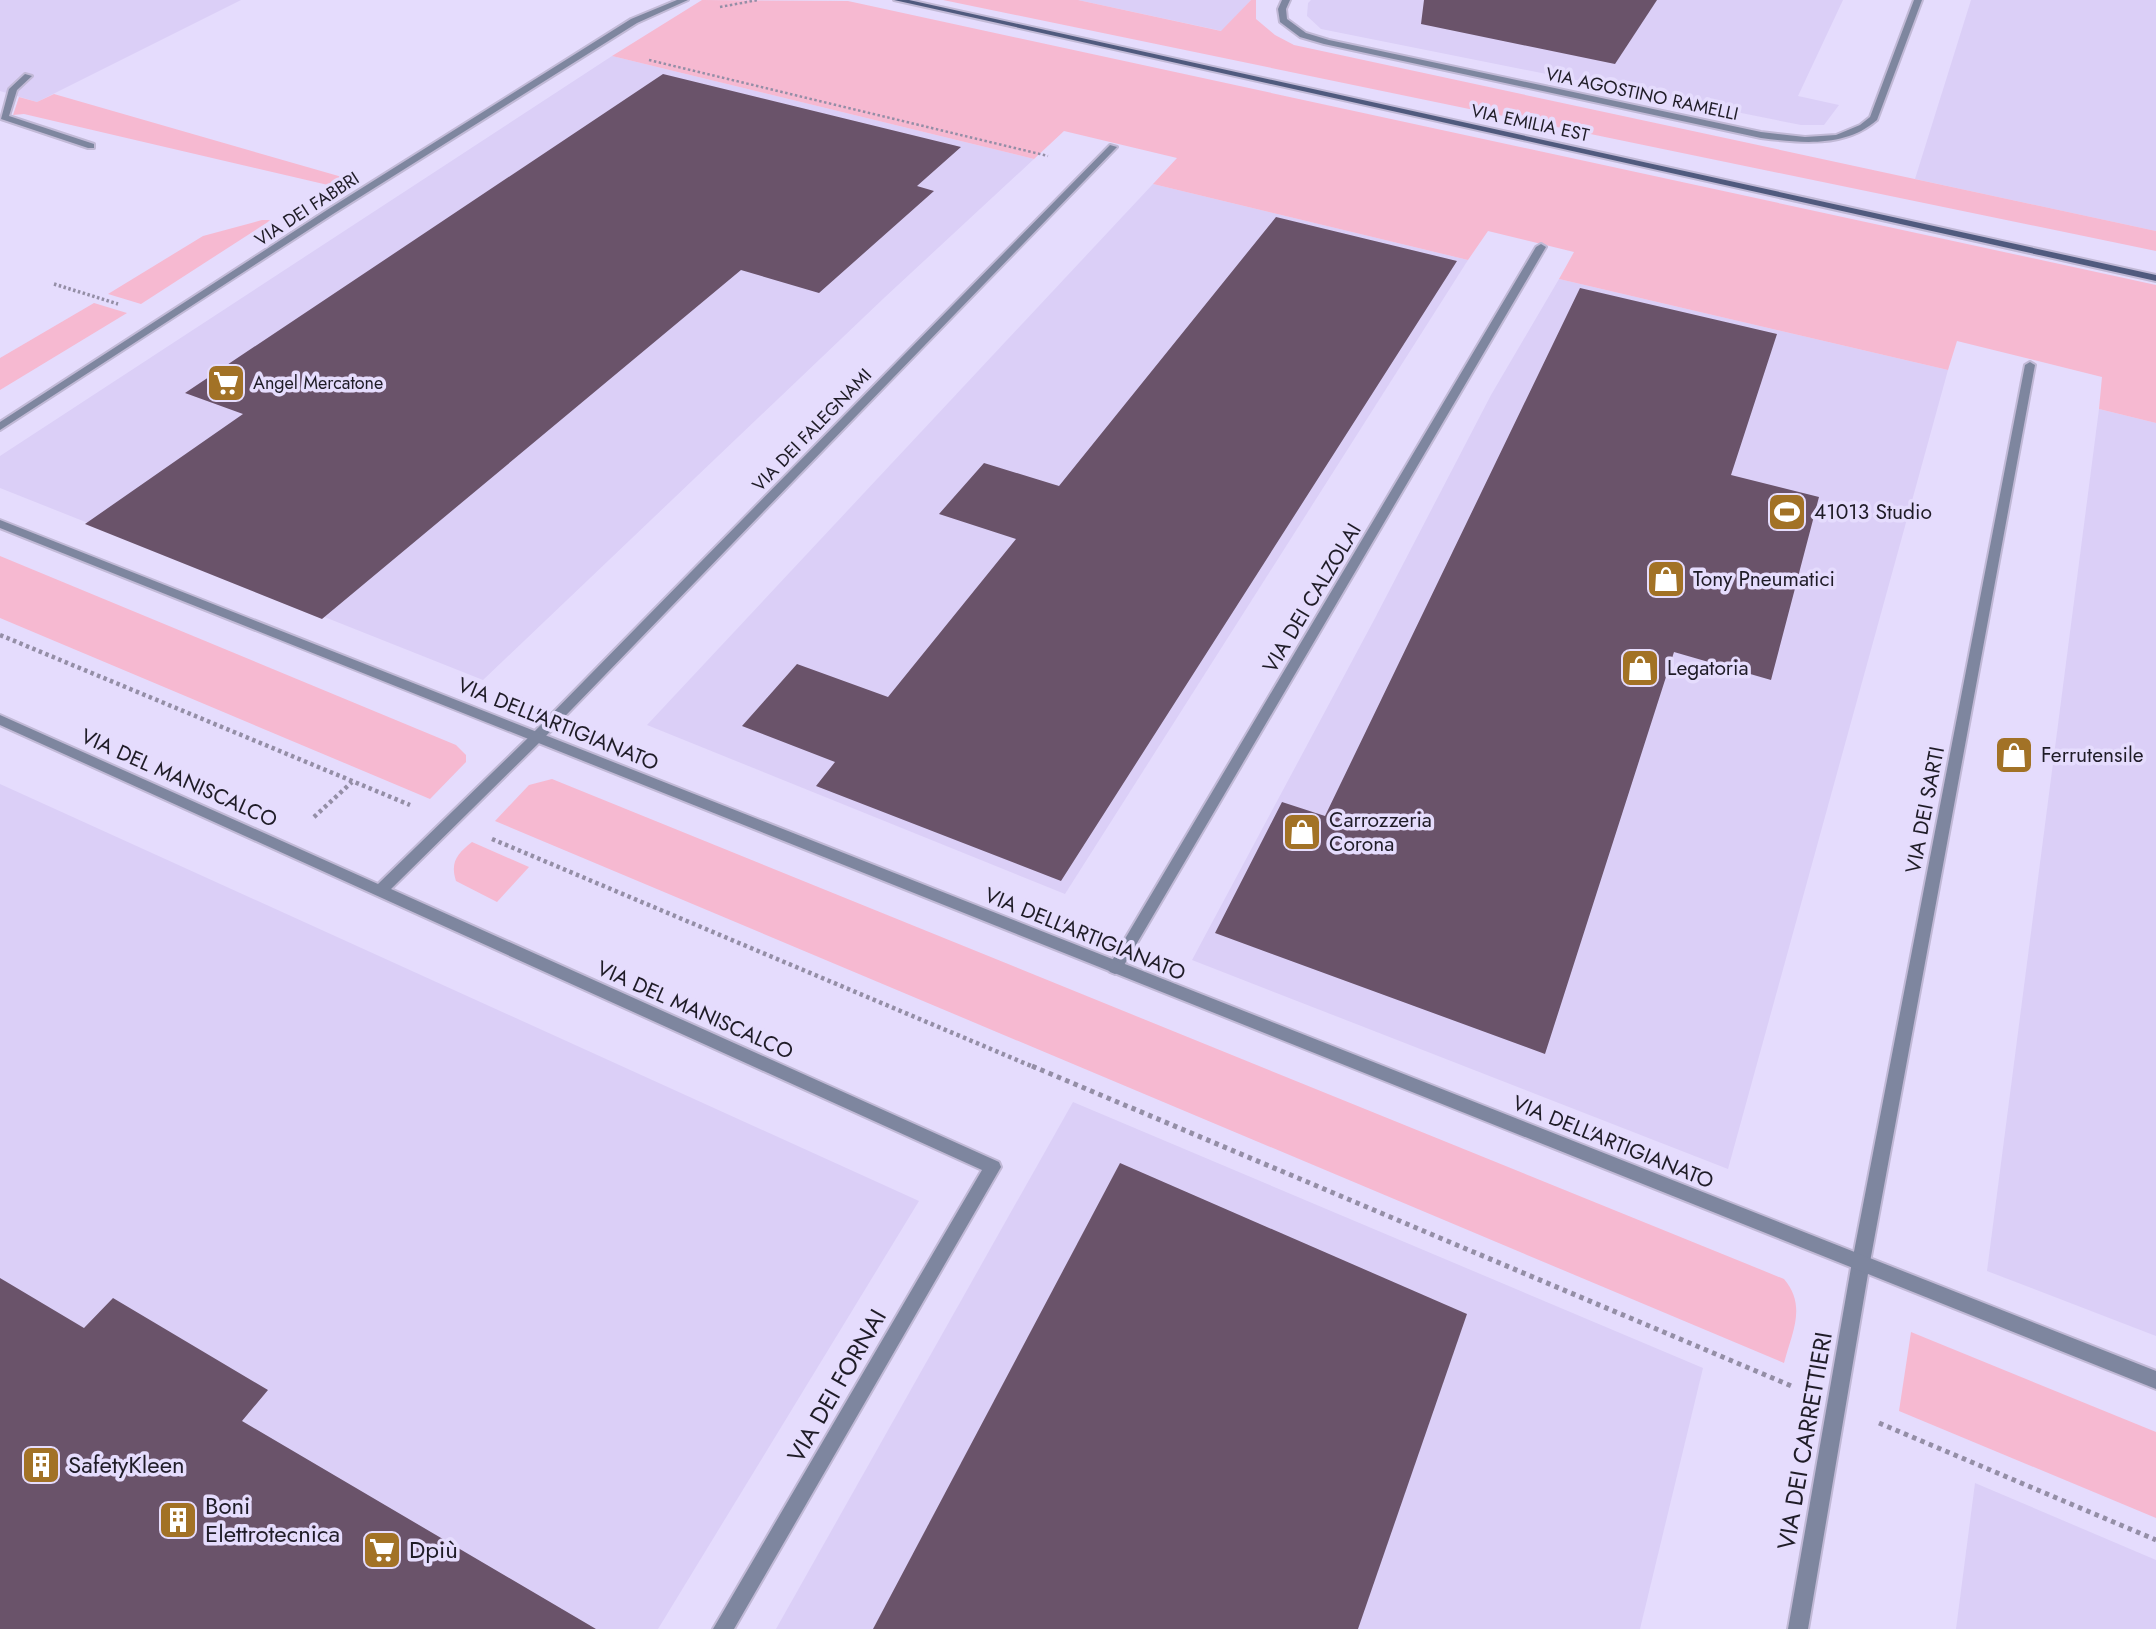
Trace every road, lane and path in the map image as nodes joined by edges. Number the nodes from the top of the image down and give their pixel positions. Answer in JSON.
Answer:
{"nodes":[{"id":1,"x":654,"y":0,"type":"edge"},
{"id":2,"x":684,"y":0,"type":"edge"},
{"id":3,"x":898,"y":0,"type":"edge"},
{"id":4,"x":1286,"y":0,"type":"edge"},
{"id":5,"x":1918,"y":0,"type":"edge"},
{"id":6,"x":634,"y":21,"type":"junction"},
{"id":7,"x":593,"y":46,"type":"junction"},
{"id":8,"x":28,"y":76,"type":"dead end"},
{"id":9,"x":90,"y":146,"type":"dead end"},
{"id":10,"x":1113,"y":147,"type":"dead end"},
{"id":11,"x":1093,"y":167,"type":"junction"},
{"id":12,"x":1541,"y":247,"type":"dead end"},
{"id":13,"x":2156,"y":278,"type":"edge"},
{"id":14,"x":54,"y":284,"type":"dead end"},
{"id":15,"x":166,"y":319,"type":"junction"},
{"id":16,"x":2030,"y":365,"type":"dead end"},
{"id":17,"x":0,"y":427,"type":"edge"},
{"id":18,"x":0,"y":524,"type":"edge"},
{"id":19,"x":0,"y":635,"type":"edge"},
{"id":20,"x":0,"y":720,"type":"edge"},
{"id":21,"x":536,"y":738,"type":"junction"},
{"id":22,"x":452,"y":822,"type":"junction"},
{"id":23,"x":380,"y":891,"type":"junction"},
{"id":24,"x":1115,"y":968,"type":"junction"},
{"id":25,"x":993,"y":1167,"type":"joint"},
{"id":26,"x":1861,"y":1262,"type":"junction"},
{"id":27,"x":2156,"y":1380,"type":"edge"},
{"id":28,"x":1837,"y":1405,"type":"junction"},
{"id":29,"x":2156,"y":1540,"type":"edge"},
{"id":30,"x":723,"y":1629,"type":"edge"},
{"id":31,"x":1798,"y":1629,"type":"edge"}],
"edges":[{"from":1,"to":6,"type":"street","name":"VIA DEI FABBRI"},
{"from":2,"to":6,"type":"street","name":"VIA DEI FABBRI"},
{"from":3,"to":13,"type":"main road","name":"VIA EMILIA EST"},
{"from":4,"to":5,"type":"street","name":"VIA AGOSTINO RAMELLI"},
{"from":6,"to":7,"type":"street","name":"VIA DEI FABBRI"},
{"from":7,"to":11,"type":"path"},
{"from":7,"to":15,"type":"street","name":"VIA DEI FABBRI"},
{"from":8,"to":9,"type":"street"},
{"from":10,"to":11,"type":"street","name":"VIA DEI FALEGNAMI"},
{"from":11,"to":21,"type":"street","name":"VIA DEI FALEGNAMI"},
{"from":12,"to":24,"type":"street","name":"VIA DEI CALZOLAI"},
{"from":14,"to":15,"type":"path"},
{"from":15,"to":17,"type":"street","name":"VIA DEI FABBRI"},
{"from":16,"to":26,"type":"street","name":"VIA DEI SARTI"},
{"from":18,"to":21,"type":"street","name":"VIA DELL'ARTIGIANATO"},
{"from":19,"to":22,"type":"path"},
{"from":20,"to":23,"type":"street","name":"VIA DEL MANISCALCO"},
{"from":21,"to":22,"type":"street"},
{"from":21,"to":24,"type":"street","name":"VIA DELL'ARTIGIANATO"},
{"from":22,"to":23,"type":"street"},
{"from":22,"to":28,"type":"path"},
{"from":23,"to":25,"type":"street","name":"VIA DEL MANISCALCO"},
{"from":24,"to":26,"type":"street","name":"VIA DELL'ARTIGIANATO"},
{"from":25,"to":30,"type":"street","name":"VIA DEI FORNAI"},
{"from":26,"to":27,"type":"street","name":"VIA DELL'ARTIGIANATO"},
{"from":26,"to":28,"type":"street","name":"VIA DEI CARRETTIERI"},
{"from":28,"to":29,"type":"path"},
{"from":28,"to":31,"type":"street","name":"VIA DEI CARRETTIERI"}]}
